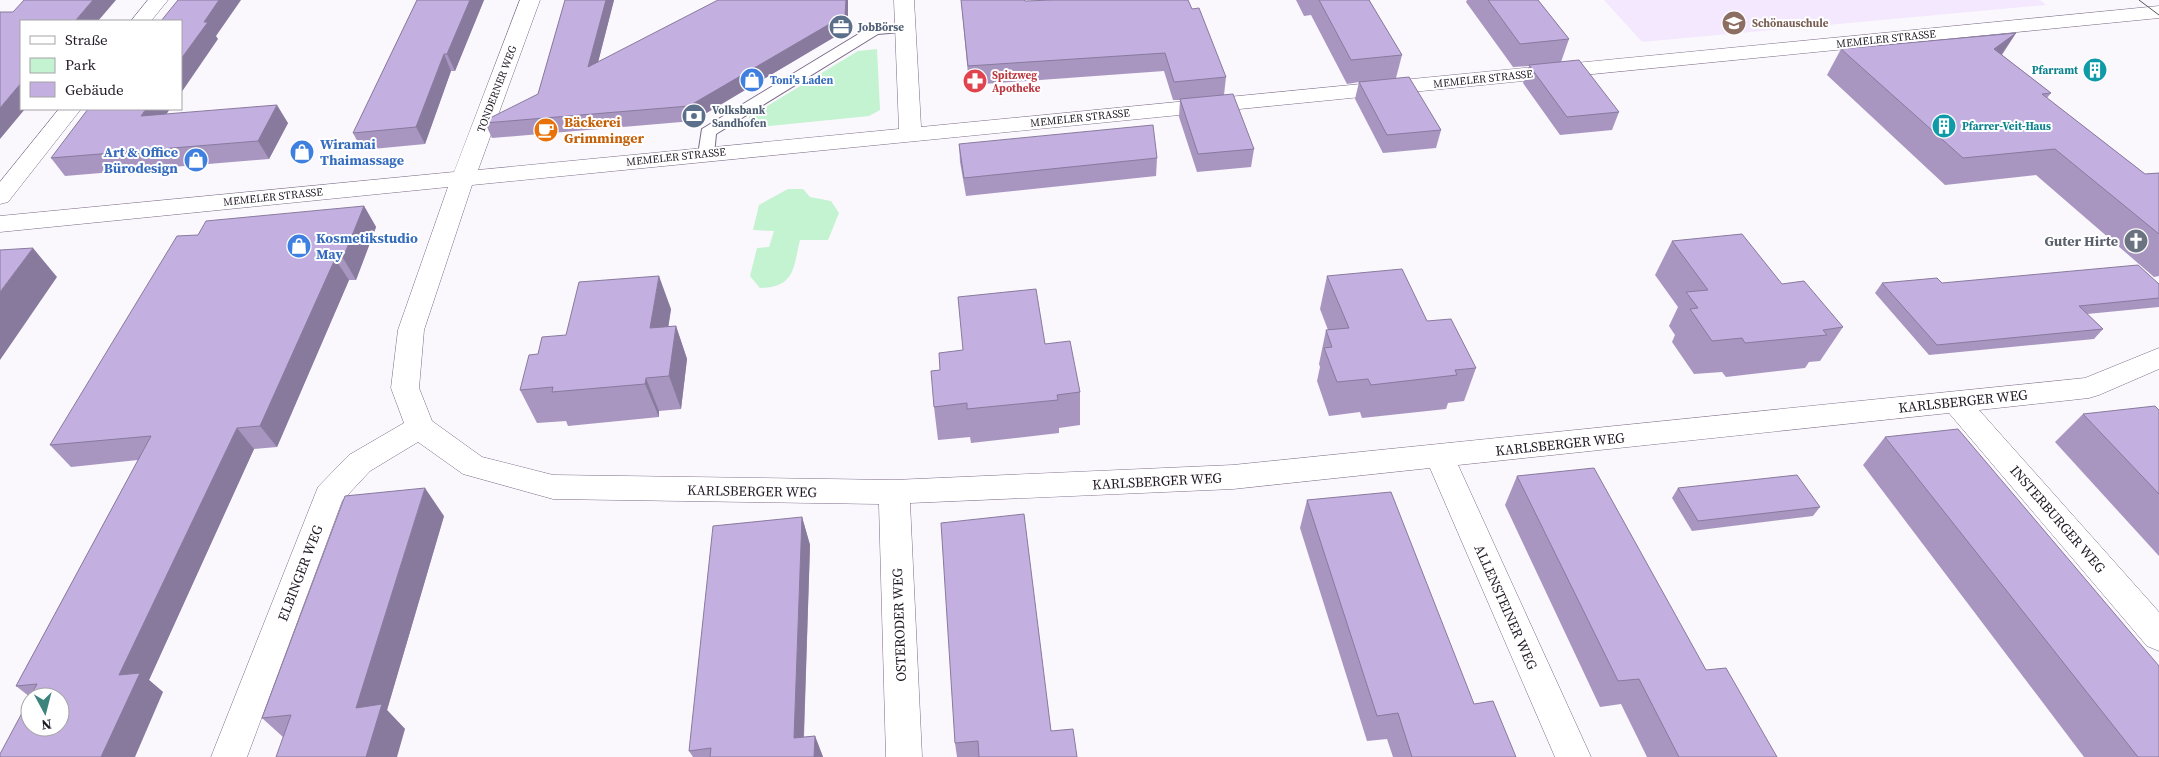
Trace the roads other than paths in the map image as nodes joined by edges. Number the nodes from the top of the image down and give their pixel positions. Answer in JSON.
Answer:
{"nodes":[{"id":1,"x":158,"y":0,"type":"edge"},
{"id":2,"x":530,"y":0,"type":"edge"},
{"id":3,"x":904,"y":0,"type":"edge"},
{"id":4,"x":2150,"y":0,"type":"edge"},
{"id":5,"x":2159,"y":6,"type":"edge"},
{"id":6,"x":2159,"y":12,"type":"edge"},
{"id":7,"x":142,"y":20,"type":"edge"},
{"id":8,"x":906,"y":28,"type":"junction"},
{"id":9,"x":69,"y":110,"type":"edge"},
{"id":10,"x":910,"y":135,"type":"junction"},
{"id":11,"x":706,"y":154,"type":"junction"},
{"id":12,"x":463,"y":178,"type":"junction"},
{"id":13,"x":0,"y":197,"type":"edge"},
{"id":14,"x":0,"y":224,"type":"edge"},
{"id":15,"x":2159,"y":358,"type":"edge"},
{"id":16,"x":1956,"y":402,"type":"junction"},
{"id":17,"x":420,"y":428,"type":"junction"},
{"id":18,"x":1440,"y":457,"type":"junction"},
{"id":19,"x":894,"y":492,"type":"junction"},
{"id":20,"x":2159,"y":636,"type":"edge"},
{"id":21,"x":229,"y":757,"type":"edge"},
{"id":22,"x":904,"y":757,"type":"edge"},
{"id":23,"x":1572,"y":757,"type":"edge"}],
"edges":[{"from":1,"to":7,"type":"street"},
{"from":2,"to":12,"type":"street","name":"TONDERNER WEG"},
{"from":3,"to":8,"type":"street"},
{"from":4,"to":5,"type":"street"},
{"from":6,"to":10,"type":"street","name":"MEMELER STRASSE"},
{"from":8,"to":10,"type":"street"},
{"from":8,"to":11,"type":"lane"},
{"from":9,"to":13,"type":"street"},
{"from":10,"to":11,"type":"street","name":"MEMELER STRASSE"},
{"from":11,"to":12,"type":"street","name":"MEMELER STRASSE"},
{"from":12,"to":14,"type":"street","name":"MEMELER STRASSE"},
{"from":12,"to":17,"type":"street"},
{"from":15,"to":16,"type":"street","name":"KARLSBERGER WEG"},
{"from":16,"to":18,"type":"street","name":"KARLSBERGER WEG"},
{"from":16,"to":20,"type":"street","name":"INSTERBURGER WEG"},
{"from":17,"to":19,"type":"street","name":"KARLSBERGER WEG"},
{"from":17,"to":21,"type":"street","name":"ELBINGER WEG"},
{"from":18,"to":19,"type":"street","name":"KARLSBERGER WEG"},
{"from":18,"to":23,"type":"street","name":"ALLENSTEINER WEG"},
{"from":19,"to":22,"type":"street","name":"OSTERODER WEG"}]}
